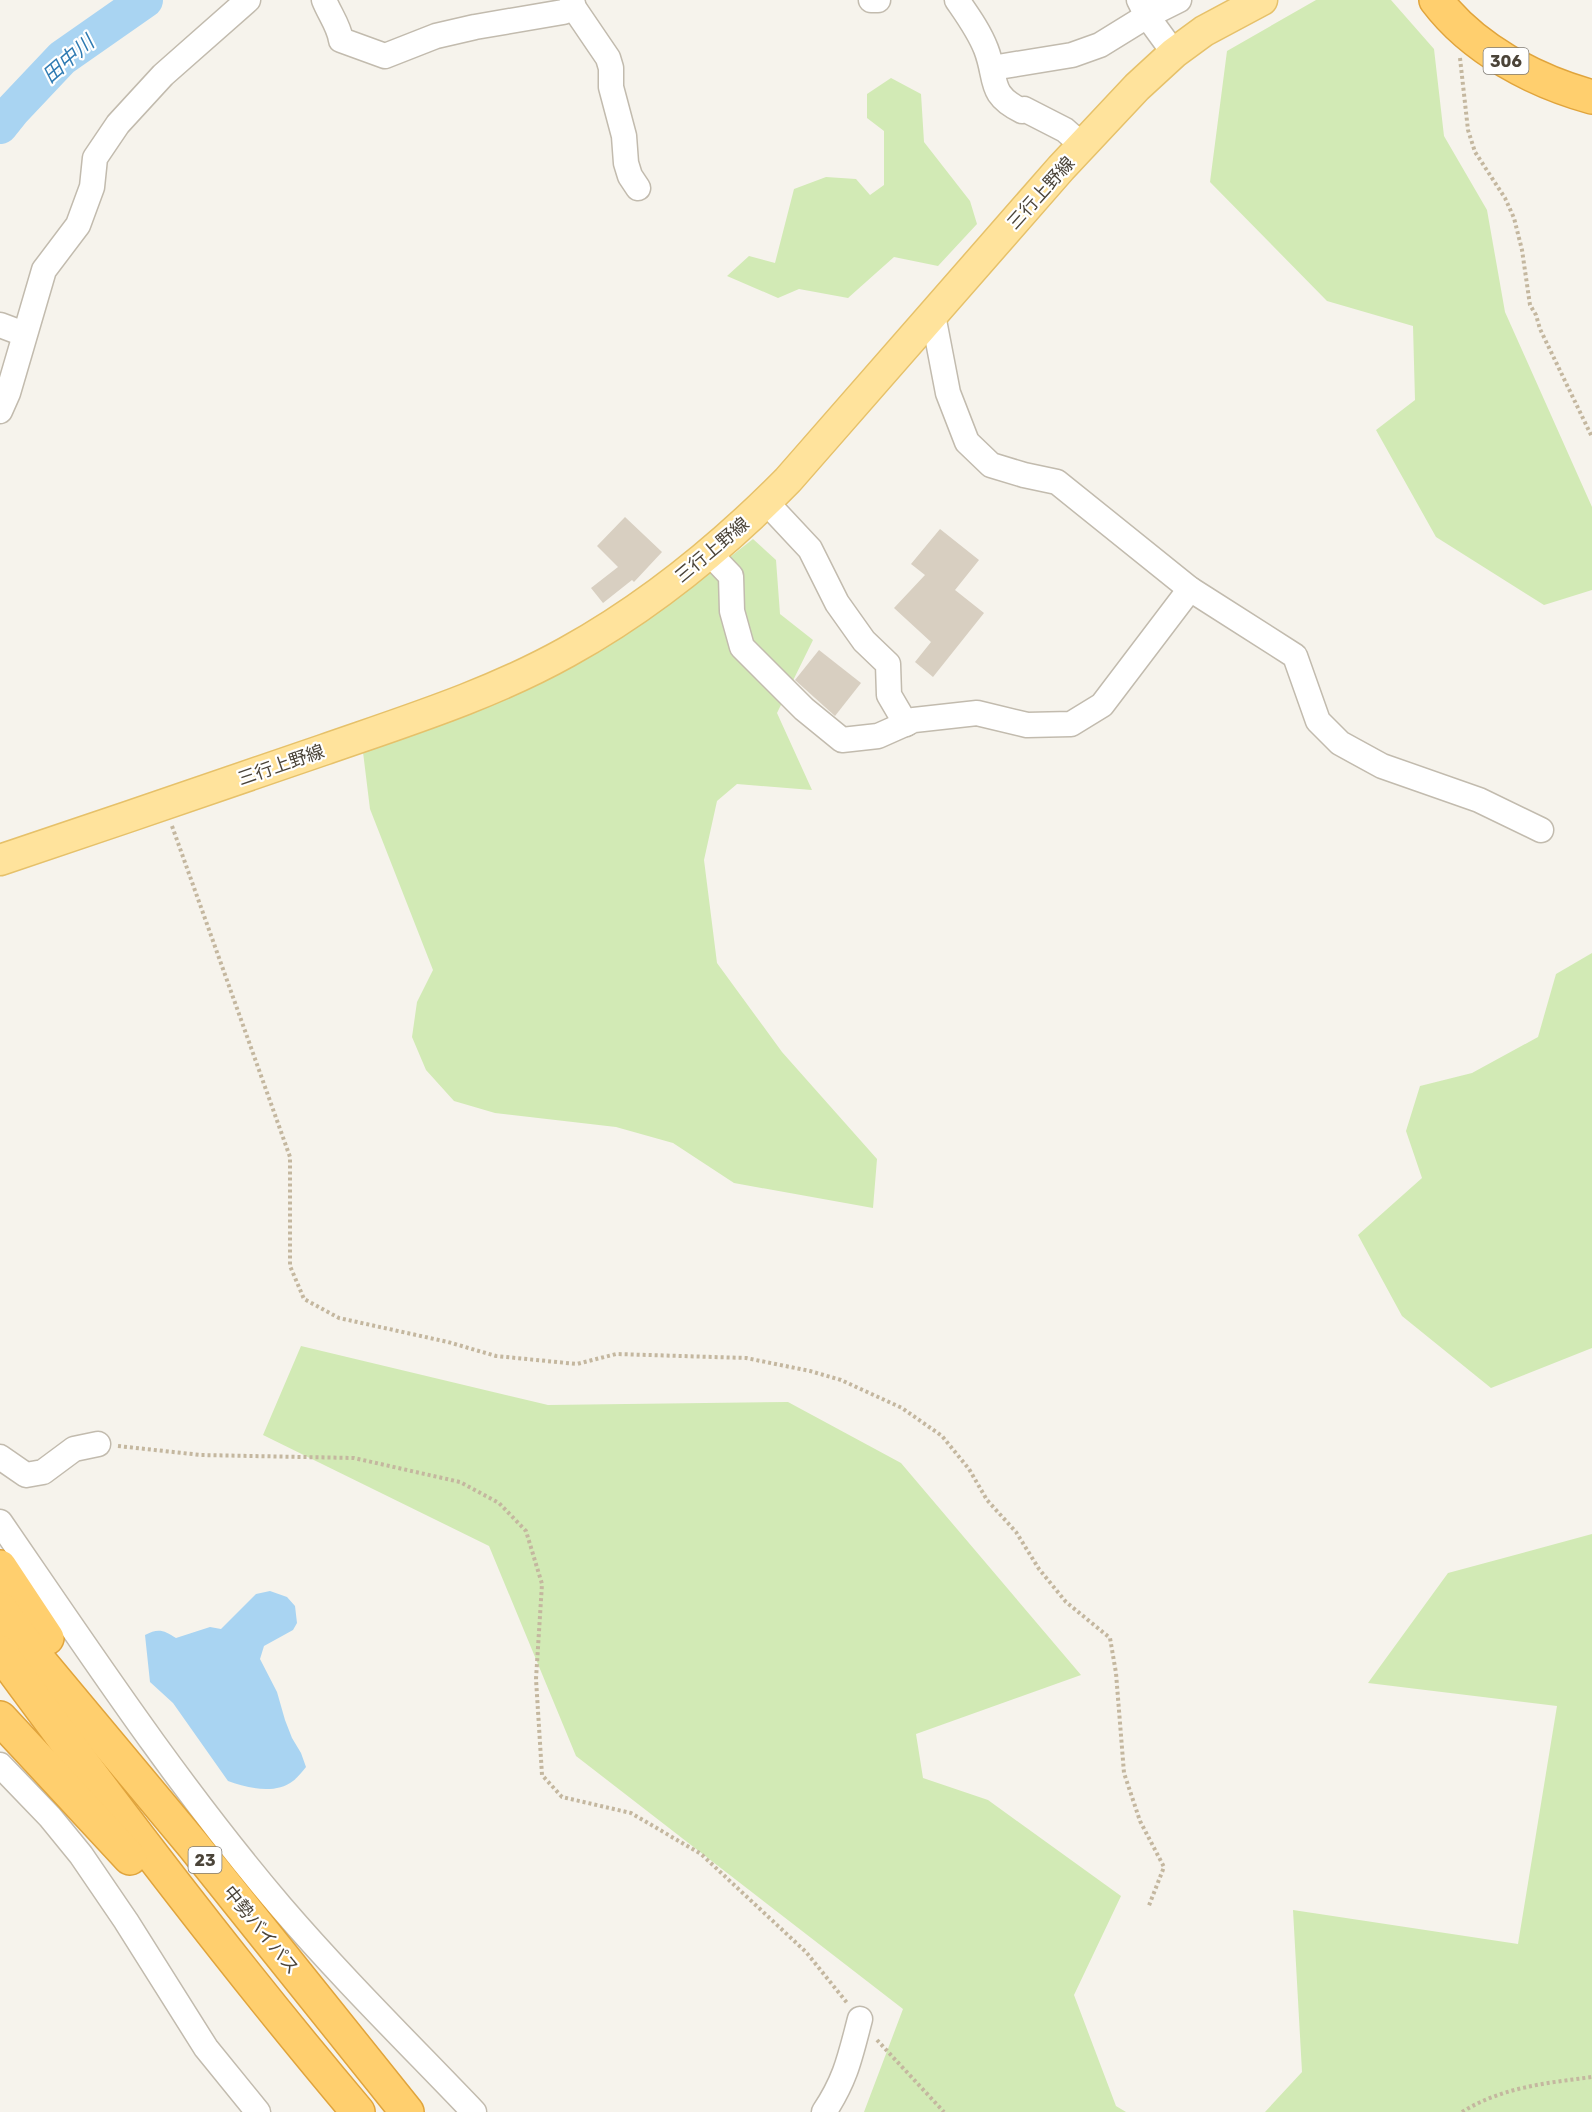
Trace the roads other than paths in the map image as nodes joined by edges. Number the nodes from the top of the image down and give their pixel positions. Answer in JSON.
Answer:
{"nodes":[{"id":1,"x":248,"y":0,"type":"edge"},
{"id":2,"x":324,"y":0,"type":"edge"},
{"id":3,"x":871,"y":0,"type":"edge"},
{"id":4,"x":878,"y":0,"type":"edge"},
{"id":5,"x":957,"y":0,"type":"edge"},
{"id":6,"x":1179,"y":0,"type":"edge"},
{"id":7,"x":1262,"y":0,"type":"edge"},
{"id":8,"x":1436,"y":0,"type":"edge"},
{"id":9,"x":573,"y":4,"type":"edge"},
{"id":10,"x":1143,"y":8,"type":"edge"},
{"id":11,"x":1174,"y":53,"type":"junction"},
{"id":12,"x":992,"y":68,"type":"junction"},
{"id":13,"x":1592,"y":98,"type":"edge"},
{"id":14,"x":1083,"y":146,"type":"junction"},
{"id":15,"x":638,"y":188,"type":"dead end"},
{"id":16,"x":933,"y":315,"type":"junction"},
{"id":17,"x":0,"y":325,"type":"edge"},
{"id":18,"x":24,"y":334,"type":"junction"},
{"id":19,"x":0,"y":411,"type":"edge"},
{"id":20,"x":766,"y":502,"type":"junction"},
{"id":21,"x":710,"y":554,"type":"junction"},
{"id":22,"x":1190,"y":589,"type":"junction"},
{"id":23,"x":906,"y":724,"type":"junction"},
{"id":24,"x":1540,"y":830,"type":"dead end"},
{"id":25,"x":0,"y":860,"type":"edge"},
{"id":26,"x":98,"y":1444,"type":"road end"},
{"id":27,"x":0,"y":1457,"type":"edge"},
{"id":28,"x":0,"y":1522,"type":"edge"},
{"id":29,"x":0,"y":1567,"type":"edge"},
{"id":30,"x":0,"y":1609,"type":"edge"},
{"id":31,"x":0,"y":1652,"type":"edge"},
{"id":32,"x":0,"y":1718,"type":"edge"},
{"id":33,"x":0,"y":1765,"type":"edge"},
{"id":34,"x":193,"y":1845,"type":"junction"},
{"id":35,"x":860,"y":2019,"type":"road end"},
{"id":36,"x":299,"y":2043,"type":"junction"},
{"id":37,"x":258,"y":2112,"type":"edge"},
{"id":38,"x":358,"y":2112,"type":"edge"},
{"id":39,"x":407,"y":2112,"type":"edge"},
{"id":40,"x":474,"y":2112,"type":"edge"},
{"id":41,"x":824,"y":2112,"type":"edge"}],
"edges":[{"from":1,"to":18,"type":"street"},
{"from":2,"to":9,"type":"street"},
{"from":3,"to":4,"type":"street"},
{"from":5,"to":12,"type":"street"},
{"from":6,"to":10,"type":"street"},
{"from":7,"to":11,"type":"main road","name":"三行上野線"},
{"from":8,"to":13,"type":"highway","number":"306"},
{"from":9,"to":15,"type":"street"},
{"from":10,"to":11,"type":"street"},
{"from":10,"to":12,"type":"street"},
{"from":11,"to":14,"type":"main road","name":"三行上野線"},
{"from":12,"to":14,"type":"street"},
{"from":14,"to":16,"type":"main road","name":"三行上野線"},
{"from":16,"to":20,"type":"main road","name":"三行上野線"},
{"from":16,"to":22,"type":"street"},
{"from":17,"to":18,"type":"street"},
{"from":18,"to":19,"type":"street"},
{"from":20,"to":21,"type":"main road","name":"三行上野線"},
{"from":20,"to":23,"type":"street"},
{"from":21,"to":23,"type":"street"},
{"from":21,"to":25,"type":"main road","name":"三行上野線"},
{"from":22,"to":23,"type":"street"},
{"from":22,"to":24,"type":"street"},
{"from":26,"to":27,"type":"street"},
{"from":28,"to":40,"type":"street"},
{"from":29,"to":34,"type":"highway"},
{"from":30,"to":34,"type":"highway","name":"中勢バイパス","number":"23"},
{"from":31,"to":36,"type":"highway","number":"23"},
{"from":32,"to":36,"type":"highway"},
{"from":33,"to":37,"type":"street"},
{"from":34,"to":39,"type":"highway","name":"中勢バイパス","number":"23"},
{"from":35,"to":41,"type":"street"},
{"from":36,"to":38,"type":"highway","number":"23"}]}
